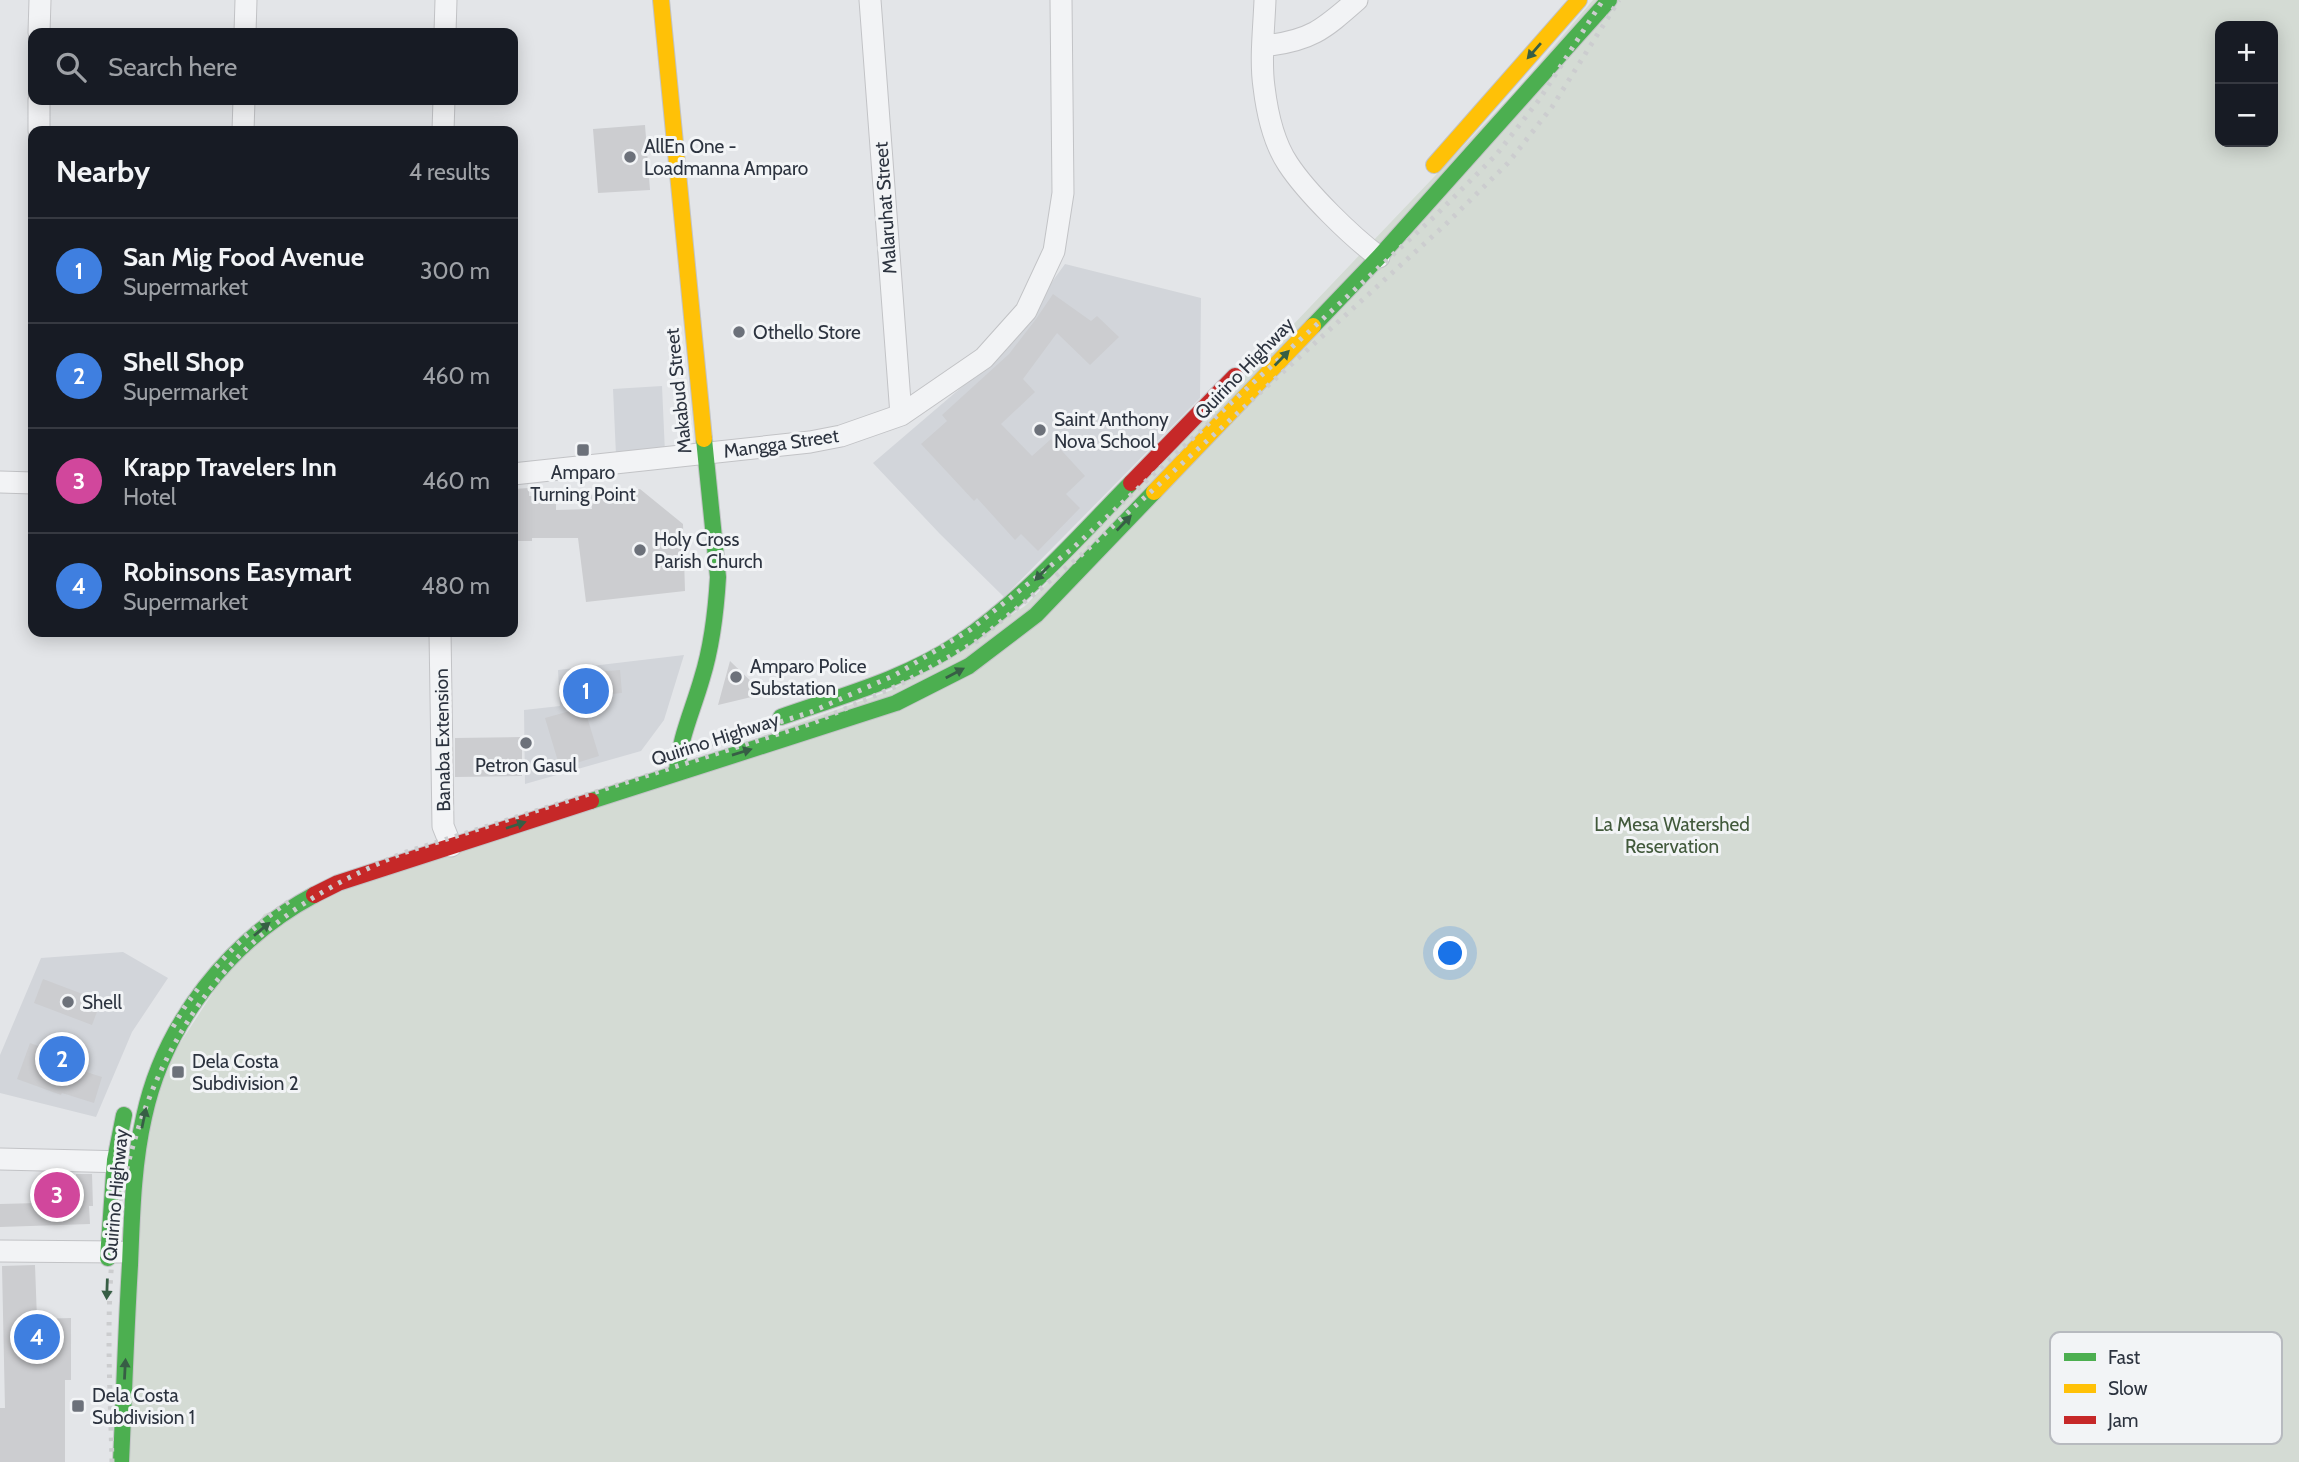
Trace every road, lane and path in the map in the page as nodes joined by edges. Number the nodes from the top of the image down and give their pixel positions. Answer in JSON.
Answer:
{"nodes":[{"id":1,"x":40,"y":0,"type":"edge"},
{"id":2,"x":246,"y":0,"type":"edge"},
{"id":3,"x":446,"y":0,"type":"edge"},
{"id":4,"x":660,"y":0,"type":"edge"},
{"id":5,"x":870,"y":0,"type":"edge"},
{"id":6,"x":1061,"y":0,"type":"edge"},
{"id":7,"x":1265,"y":0,"type":"edge"},
{"id":8,"x":1357,"y":0,"type":"edge"},
{"id":9,"x":1579,"y":0,"type":"edge"},
{"id":10,"x":1609,"y":0,"type":"edge"},
{"id":11,"x":39,"y":28,"type":"edge"},
{"id":12,"x":246,"y":28,"type":"edge"},
{"id":13,"x":445,"y":28,"type":"edge"},
{"id":14,"x":1264,"y":46,"type":"junction"},
{"id":15,"x":39,"y":105,"type":"edge"},
{"id":16,"x":244,"y":105,"type":"edge"},
{"id":17,"x":444,"y":105,"type":"edge"},
{"id":18,"x":39,"y":126,"type":"edge"},
{"id":19,"x":243,"y":126,"type":"edge"},
{"id":20,"x":443,"y":126,"type":"edge"},
{"id":21,"x":1425,"y":175,"type":"dead end"},
{"id":22,"x":1367,"y":248,"type":"junction"},
{"id":23,"x":1248,"y":363,"type":"dead end"},
{"id":24,"x":901,"y":415,"type":"junction"},
{"id":25,"x":706,"y":454,"type":"junction"},
{"id":26,"x":518,"y":473,"type":"edge"},
{"id":27,"x":0,"y":482,"type":"edge"},
{"id":28,"x":28,"y":482,"type":"edge"},
{"id":29,"x":440,"y":637,"type":"edge"},
{"id":30,"x":769,"y":721,"type":"dead end"},
{"id":31,"x":704,"y":743,"type":"dead end"},
{"id":32,"x":671,"y":754,"type":"junction"},
{"id":33,"x":677,"y":772,"type":"junction"},
{"id":34,"x":451,"y":846,"type":"junction"},
{"id":35,"x":128,"y":1097,"type":"dead end"},
{"id":36,"x":0,"y":1159,"type":"edge"},
{"id":37,"x":114,"y":1160,"type":"junction"},
{"id":38,"x":136,"y":1164,"type":"junction"},
{"id":39,"x":0,"y":1251,"type":"edge"},
{"id":40,"x":108,"y":1252,"type":"junction"},
{"id":41,"x":130,"y":1252,"type":"junction"},
{"id":42,"x":107,"y":1278,"type":"dead end"},
{"id":43,"x":121,"y":1462,"type":"edge"}],
"edges":[{"from":1,"to":11,"type":"street"},
{"from":2,"to":12,"type":"street"},
{"from":3,"to":13,"type":"street"},
{"from":4,"to":25,"type":"main road","name":"Makabud Street"},
{"from":5,"to":24,"type":"street","name":"Malaruhat Street"},
{"from":6,"to":24,"type":"street","name":"Mangga Street"},
{"from":7,"to":14,"type":"street"},
{"from":8,"to":14,"type":"street"},
{"from":9,"to":21,"type":"main road","one_way":true},
{"from":10,"to":22,"type":"main road","name":"Quirino Highway"},
{"from":14,"to":22,"type":"street"},
{"from":15,"to":18,"type":"street"},
{"from":16,"to":19,"type":"street"},
{"from":17,"to":20,"type":"street"},
{"from":33,"to":22,"type":"main road","name":"Quirino Highway","one_way":true},
{"from":23,"to":30,"type":"main road","name":"Quirino Highway","one_way":true},
{"from":24,"to":25,"type":"street","name":"Mangga Street"},
{"from":25,"to":26,"type":"street","name":"Mangga Street"},
{"from":25,"to":32,"type":"main road","name":"Makabud Street"},
{"from":27,"to":28,"type":"street"},
{"from":29,"to":34,"type":"street","name":"Banaba Extension"},
{"from":31,"to":32,"type":"main road","name":"Quirino Highway"},
{"from":32,"to":33,"type":"main road","name":"Makabud Street"},
{"from":34,"to":33,"type":"main road","name":"Quirino Highway","one_way":true},
{"from":38,"to":34,"type":"main road","name":"Quirino Highway","one_way":true},
{"from":35,"to":37,"type":"main road","name":"Quirino Highway"},
{"from":36,"to":37,"type":"street"},
{"from":37,"to":38,"type":"street"},
{"from":37,"to":40,"type":"main road","name":"Quirino Highway"},
{"from":38,"to":41,"type":"main road","name":"Quirino Highway"},
{"from":39,"to":40,"type":"street"},
{"from":40,"to":41,"type":"street"},
{"from":40,"to":42,"type":"main road","name":"Quirino Highway","one_way":true},
{"from":43,"to":41,"type":"main road","name":"Quirino Highway","one_way":true}]}
